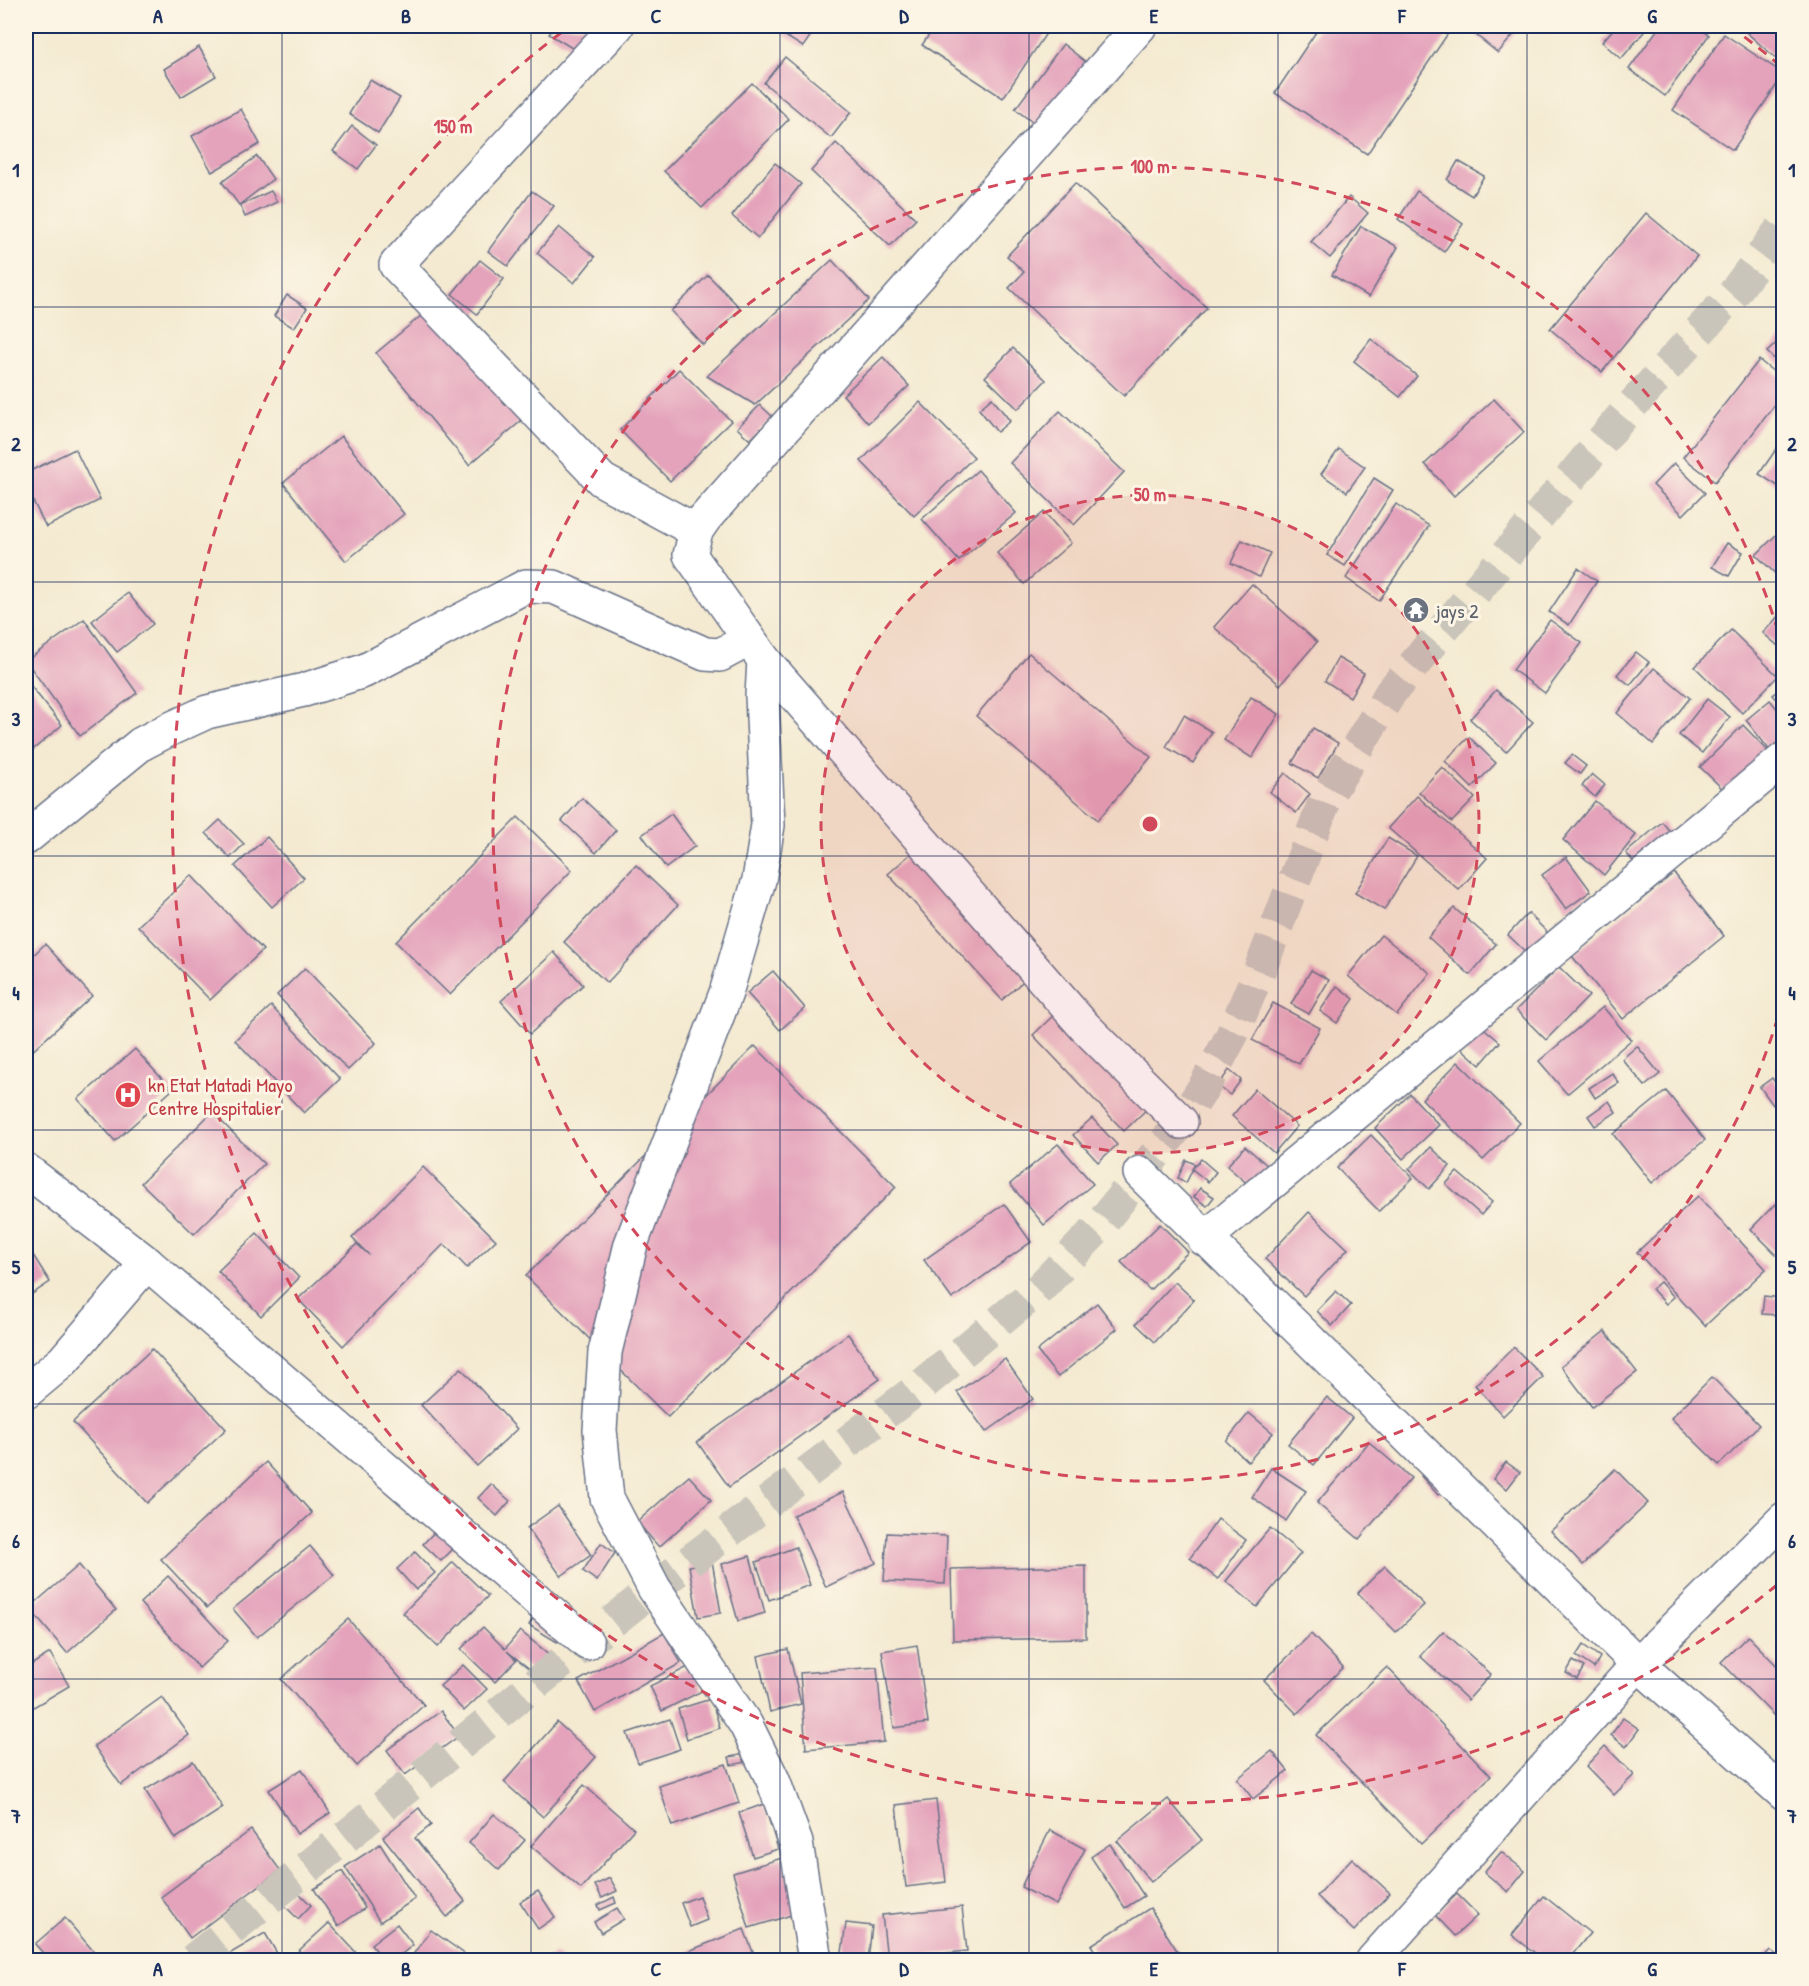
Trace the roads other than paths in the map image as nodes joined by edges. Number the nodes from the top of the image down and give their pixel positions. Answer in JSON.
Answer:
{"nodes":[{"id":1,"x":617,"y":26,"type":"edge"},
{"id":2,"x":1140,"y":26,"type":"edge"},
{"id":3,"x":696,"y":531,"type":"junction"},
{"id":4,"x":757,"y":650,"type":"junction"},
{"id":5,"x":1784,"y":759,"type":"edge"},
{"id":6,"x":26,"y":838,"type":"edge"},
{"id":7,"x":1181,"y":1122,"type":"dead end"},
{"id":8,"x":26,"y":1170,"type":"edge"},
{"id":9,"x":1140,"y":1173,"type":"dead end"},
{"id":10,"x":1204,"y":1239,"type":"junction"},
{"id":11,"x":147,"y":1263,"type":"junction"},
{"id":12,"x":26,"y":1392,"type":"edge"},
{"id":13,"x":1784,"y":1519,"type":"edge"},
{"id":14,"x":587,"y":1643,"type":"dead end"},
{"id":15,"x":1638,"y":1664,"type":"junction"},
{"id":16,"x":1784,"y":1794,"type":"edge"},
{"id":17,"x":815,"y":1960,"type":"edge"},
{"id":18,"x":1373,"y":1960,"type":"edge"}],
"edges":[{"from":1,"to":3,"type":"street"},
{"from":2,"to":3,"type":"street"},
{"from":3,"to":4,"type":"street"},
{"from":4,"to":6,"type":"street"},
{"from":4,"to":7,"type":"street"},
{"from":4,"to":17,"type":"street"},
{"from":5,"to":10,"type":"street"},
{"from":8,"to":11,"type":"street"},
{"from":9,"to":10,"type":"street"},
{"from":10,"to":15,"type":"street"},
{"from":11,"to":12,"type":"street"},
{"from":11,"to":14,"type":"street"},
{"from":13,"to":15,"type":"street"},
{"from":15,"to":16,"type":"street"},
{"from":15,"to":18,"type":"street"}]}
